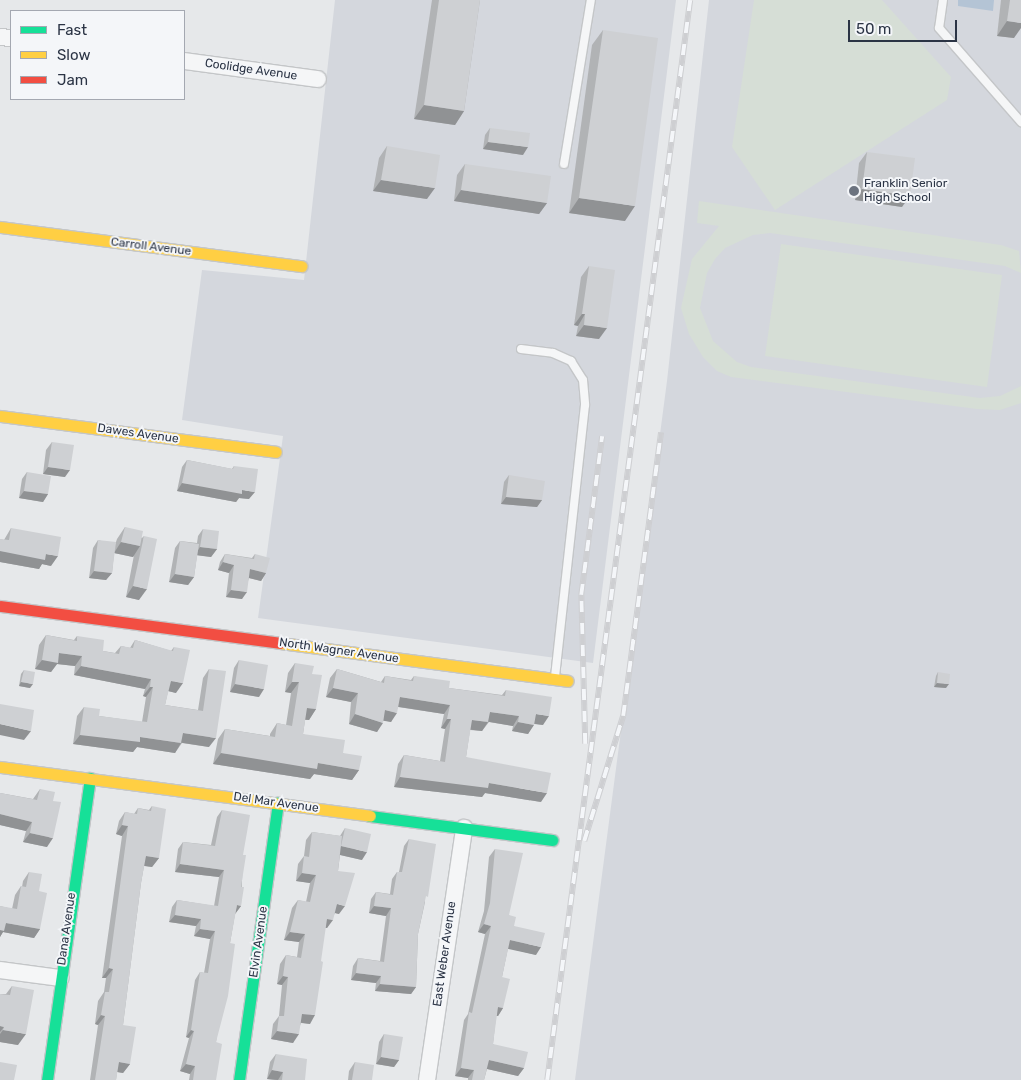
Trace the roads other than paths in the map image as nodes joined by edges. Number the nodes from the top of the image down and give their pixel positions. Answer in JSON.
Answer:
{"nodes":[{"id":1,"x":591,"y":0,"type":"edge"},
{"id":2,"x":942,"y":0,"type":"edge"},
{"id":3,"x":185,"y":61,"type":"edge"},
{"id":4,"x":318,"y":79,"type":"dead end"},
{"id":5,"x":1021,"y":122,"type":"edge"},
{"id":6,"x":564,"y":164,"type":"dead end"},
{"id":7,"x":0,"y":227,"type":"edge"},
{"id":8,"x":301,"y":266,"type":"dead end"},
{"id":9,"x":521,"y":349,"type":"dead end"},
{"id":10,"x":0,"y":416,"type":"edge"},
{"id":11,"x":276,"y":452,"type":"dead end"},
{"id":12,"x":0,"y":606,"type":"edge"},
{"id":13,"x":554,"y":679,"type":"junction"},
{"id":14,"x":568,"y":681,"type":"dead end"},
{"id":15,"x":0,"y":767,"type":"edge"},
{"id":16,"x":90,"y":778,"type":"junction"},
{"id":17,"x":278,"y":804,"type":"junction"},
{"id":18,"x":464,"y":828,"type":"junction"},
{"id":19,"x":552,"y":840,"type":"dead end"},
{"id":20,"x":0,"y":970,"type":"edge"},
{"id":21,"x":60,"y":978,"type":"junction"},
{"id":22,"x":46,"y":1080,"type":"edge"},
{"id":23,"x":240,"y":1080,"type":"edge"},
{"id":24,"x":427,"y":1080,"type":"edge"}],
"edges":[{"from":1,"to":6,"type":"lane"},
{"from":2,"to":5,"type":"lane"},
{"from":3,"to":4,"type":"street","name":"Coolidge Avenue"},
{"from":7,"to":8,"type":"street","name":"Carroll Avenue"},
{"from":9,"to":13,"type":"lane"},
{"from":10,"to":11,"type":"street","name":"Dawes Avenue"},
{"from":12,"to":13,"type":"street","name":"North Wagner Avenue"},
{"from":13,"to":14,"type":"street","name":"North Wagner Avenue"},
{"from":15,"to":16,"type":"street","name":"Del Mar Avenue"},
{"from":16,"to":17,"type":"street","name":"Del Mar Avenue"},
{"from":16,"to":21,"type":"street","name":"Dana Avenue"},
{"from":17,"to":18,"type":"street","name":"Del Mar Avenue"},
{"from":17,"to":23,"type":"street","name":"Elvin Avenue"},
{"from":18,"to":19,"type":"street","name":"Del Mar Avenue"},
{"from":18,"to":24,"type":"street","name":"East Weber Avenue"},
{"from":20,"to":21,"type":"street"},
{"from":21,"to":22,"type":"street","name":"Dana Avenue"}]}
